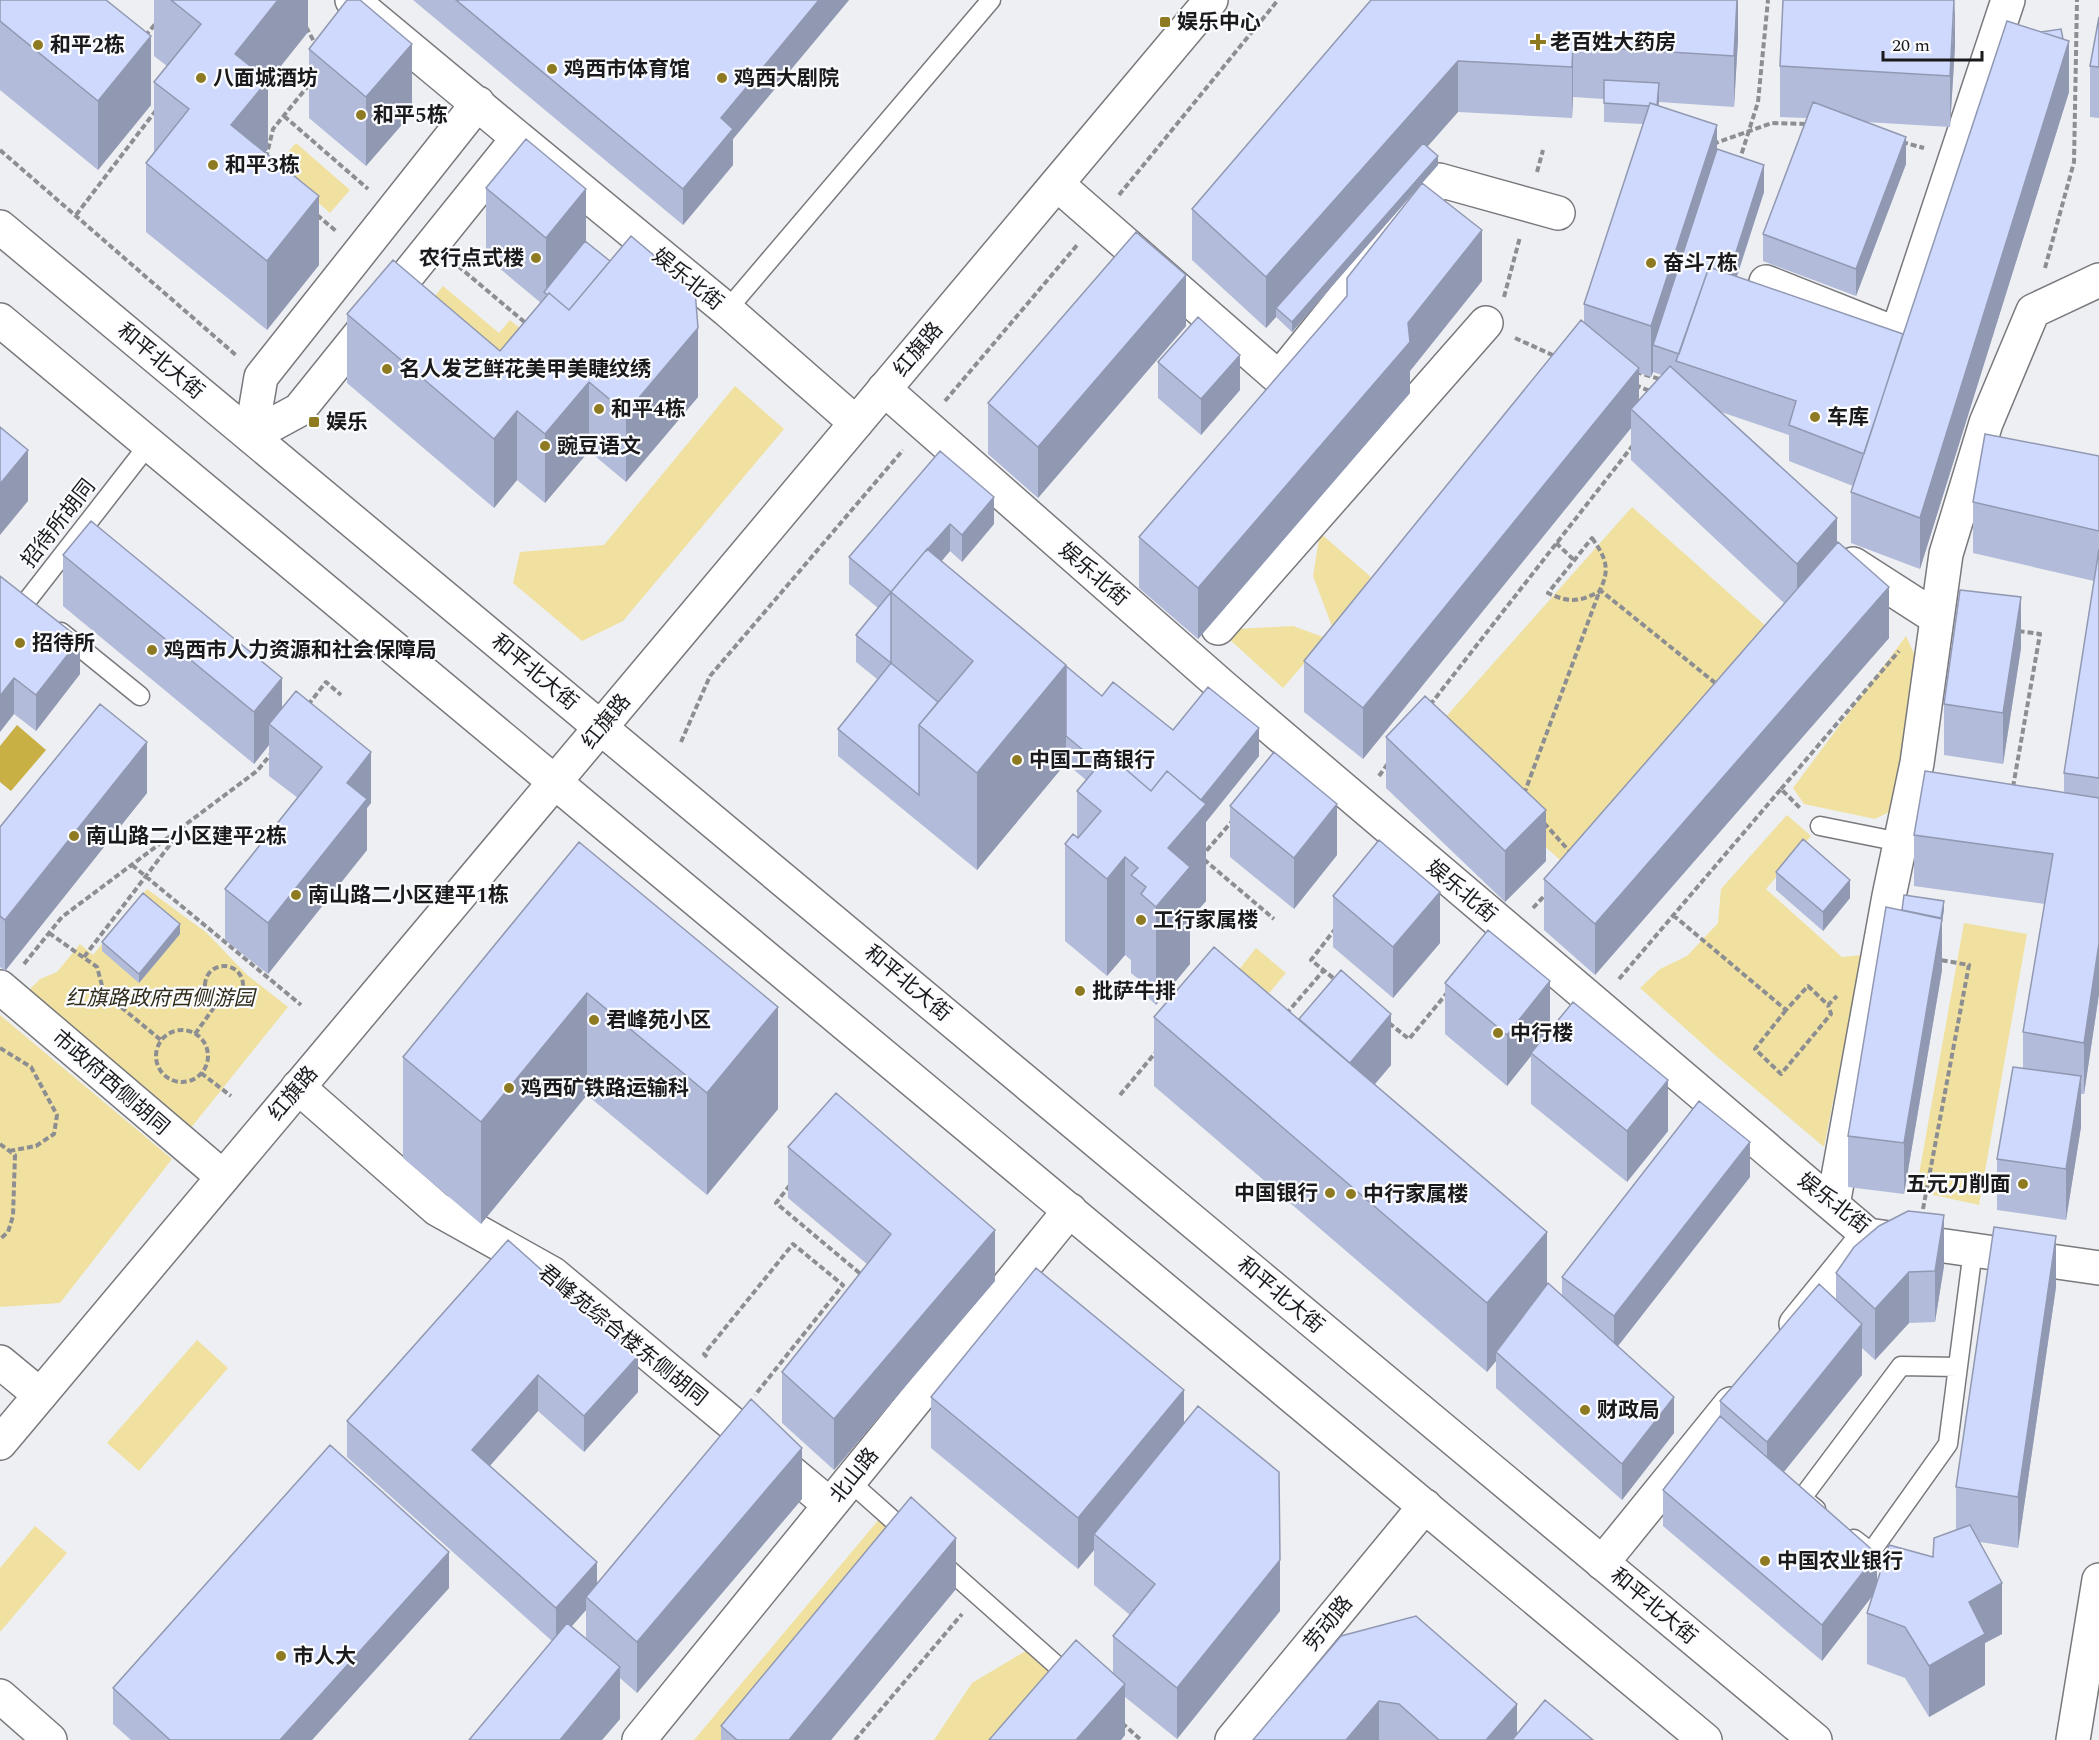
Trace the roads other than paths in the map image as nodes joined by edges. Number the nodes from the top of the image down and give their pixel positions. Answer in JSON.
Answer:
{"nodes":[{"id":1,"x":352,"y":0,"type":"edge"},
{"id":2,"x":991,"y":0,"type":"edge"},
{"id":3,"x":1211,"y":0,"type":"edge"},
{"id":4,"x":2008,"y":0,"type":"edge"},
{"id":5,"x":478,"y":104,"type":"junction"},
{"id":6,"x":518,"y":138,"type":"junction"},
{"id":7,"x":1057,"y":184,"type":"junction"},
{"id":8,"x":1543,"y":209,"type":"road end"},
{"id":9,"x":0,"y":226,"type":"edge"},
{"id":10,"x":2099,"y":280,"type":"edge"},
{"id":11,"x":1766,"y":282,"type":"dead end"},
{"id":12,"x":727,"y":310,"type":"junction"},
{"id":13,"x":0,"y":320,"type":"edge"},
{"id":14,"x":1486,"y":323,"type":"road end"},
{"id":15,"x":884,"y":389,"type":"junction"},
{"id":16,"x":856,"y":423,"type":"junction"},
{"id":17,"x":251,"y":436,"type":"junction"},
{"id":18,"x":149,"y":444,"type":"junction"},
{"id":19,"x":1832,"y":545,"type":"edge"},
{"id":20,"x":0,"y":596,"type":"edge"},
{"id":21,"x":29,"y":597,"type":"junction"},
{"id":22,"x":1937,"y":618,"type":"junction"},
{"id":23,"x":1218,"y":628,"type":"dead end"},
{"id":24,"x":140,"y":696,"type":"dead end"},
{"id":25,"x":602,"y":728,"type":"junction"},
{"id":26,"x":555,"y":784,"type":"junction"},
{"id":27,"x":1820,"y":826,"type":"road end"},
{"id":28,"x":1900,"y":842,"type":"junction"},
{"id":29,"x":1,"y":989,"type":"edge"},
{"id":30,"x":298,"y":1087,"type":"junction"},
{"id":31,"x":223,"y":1177,"type":"junction"},
{"id":32,"x":1833,"y":1205,"type":"junction"},
{"id":33,"x":1070,"y":1210,"type":"junction"},
{"id":34,"x":1868,"y":1235,"type":"junction"},
{"id":35,"x":1973,"y":1250,"type":"junction"},
{"id":36,"x":2099,"y":1268,"type":"edge"},
{"id":37,"x":1774,"y":1350,"type":"edge"},
{"id":38,"x":0,"y":1362,"type":"edge"},
{"id":39,"x":1957,"y":1367,"type":"junction"},
{"id":40,"x":1752,"y":1378,"type":"edge"},
{"id":41,"x":40,"y":1395,"type":"junction"},
{"id":42,"x":0,"y":1443,"type":"edge"},
{"id":43,"x":840,"y":1493,"type":"junction"},
{"id":44,"x":1425,"y":1506,"type":"junction"},
{"id":45,"x":1602,"y":1563,"type":"junction"},
{"id":46,"x":2099,"y":1580,"type":"edge"},
{"id":47,"x":1084,"y":1689,"type":"edge"},
{"id":48,"x":0,"y":1696,"type":"edge"},
{"id":49,"x":50,"y":1740,"type":"edge"},
{"id":50,"x":639,"y":1740,"type":"edge"},
{"id":51,"x":1232,"y":1740,"type":"edge"},
{"id":52,"x":1705,"y":1740,"type":"edge"},
{"id":53,"x":1815,"y":1740,"type":"edge"},
{"id":54,"x":2073,"y":1740,"type":"edge"}],
"edges":[{"from":1,"to":5,"type":"street","name":"娱乐北街"},
{"from":2,"to":12,"type":"lane"},
{"from":3,"to":7,"type":"street","name":"红旗路"},
{"from":4,"to":11,"type":"street"},
{"from":5,"to":6,"type":"street","name":"娱乐北街"},
{"from":5,"to":17,"type":"street"},
{"from":6,"to":12,"type":"street","name":"娱乐北街"},
{"from":6,"to":17,"type":"street"},
{"from":7,"to":8,"type":"street"},
{"from":7,"to":15,"type":"street","name":"红旗路"},
{"from":9,"to":17,"type":"street","name":"和平北大街"},
{"from":10,"to":22,"type":"street"},
{"from":12,"to":16,"type":"street","name":"娱乐北街"},
{"from":13,"to":18,"type":"street"},
{"from":14,"to":23,"type":"street"},
{"from":15,"to":16,"type":"street","name":"红旗路"},
{"from":15,"to":32,"type":"street","name":"娱乐北街"},
{"from":16,"to":25,"type":"street","name":"红旗路"},
{"from":17,"to":25,"type":"street","name":"和平北大街"},
{"from":18,"to":21,"type":"lane","name":"招待所胡同"},
{"from":18,"to":26,"type":"street"},
{"from":19,"to":22,"type":"street"},
{"from":20,"to":21,"type":"lane","name":"招待所胡同"},
{"from":21,"to":24,"type":"lane"},
{"from":22,"to":28,"type":"street"},
{"from":25,"to":26,"type":"street","name":"红旗路"},
{"from":25,"to":45,"type":"street","name":"和平北大街"},
{"from":26,"to":30,"type":"street","name":"红旗路"},
{"from":26,"to":33,"type":"street"},
{"from":27,"to":28,"type":"lane"},
{"from":28,"to":32,"type":"street"},
{"from":29,"to":31,"type":"street","name":"市政府西侧胡同"},
{"from":30,"to":31,"type":"street","name":"红旗路"},
{"from":30,"to":43,"type":"street","name":"君峰苑综合楼东侧胡同"},
{"from":31,"to":41,"type":"street","name":"红旗路"},
{"from":32,"to":34,"type":"street","name":"娱乐北街"},
{"from":33,"to":43,"type":"street","name":"北山路"},
{"from":33,"to":44,"type":"street"},
{"from":34,"to":35,"type":"street","name":"娱乐北街"},
{"from":34,"to":37,"type":"street"},
{"from":35,"to":36,"type":"street","name":"娱乐北街"},
{"from":35,"to":39,"type":"lane"},
{"from":38,"to":41,"type":"street"},
{"from":39,"to":39,"type":"lane"},
{"from":40,"to":45,"type":"street"},
{"from":41,"to":42,"type":"street","name":"红旗路"},
{"from":43,"to":47,"type":"lane"},
{"from":43,"to":50,"type":"street","name":"北山路"},
{"from":44,"to":51,"type":"street","name":"劳动路"},
{"from":44,"to":52,"type":"street"},
{"from":45,"to":53,"type":"street","name":"和平北大街"},
{"from":46,"to":54,"type":"street"},
{"from":48,"to":49,"type":"street"}]}
